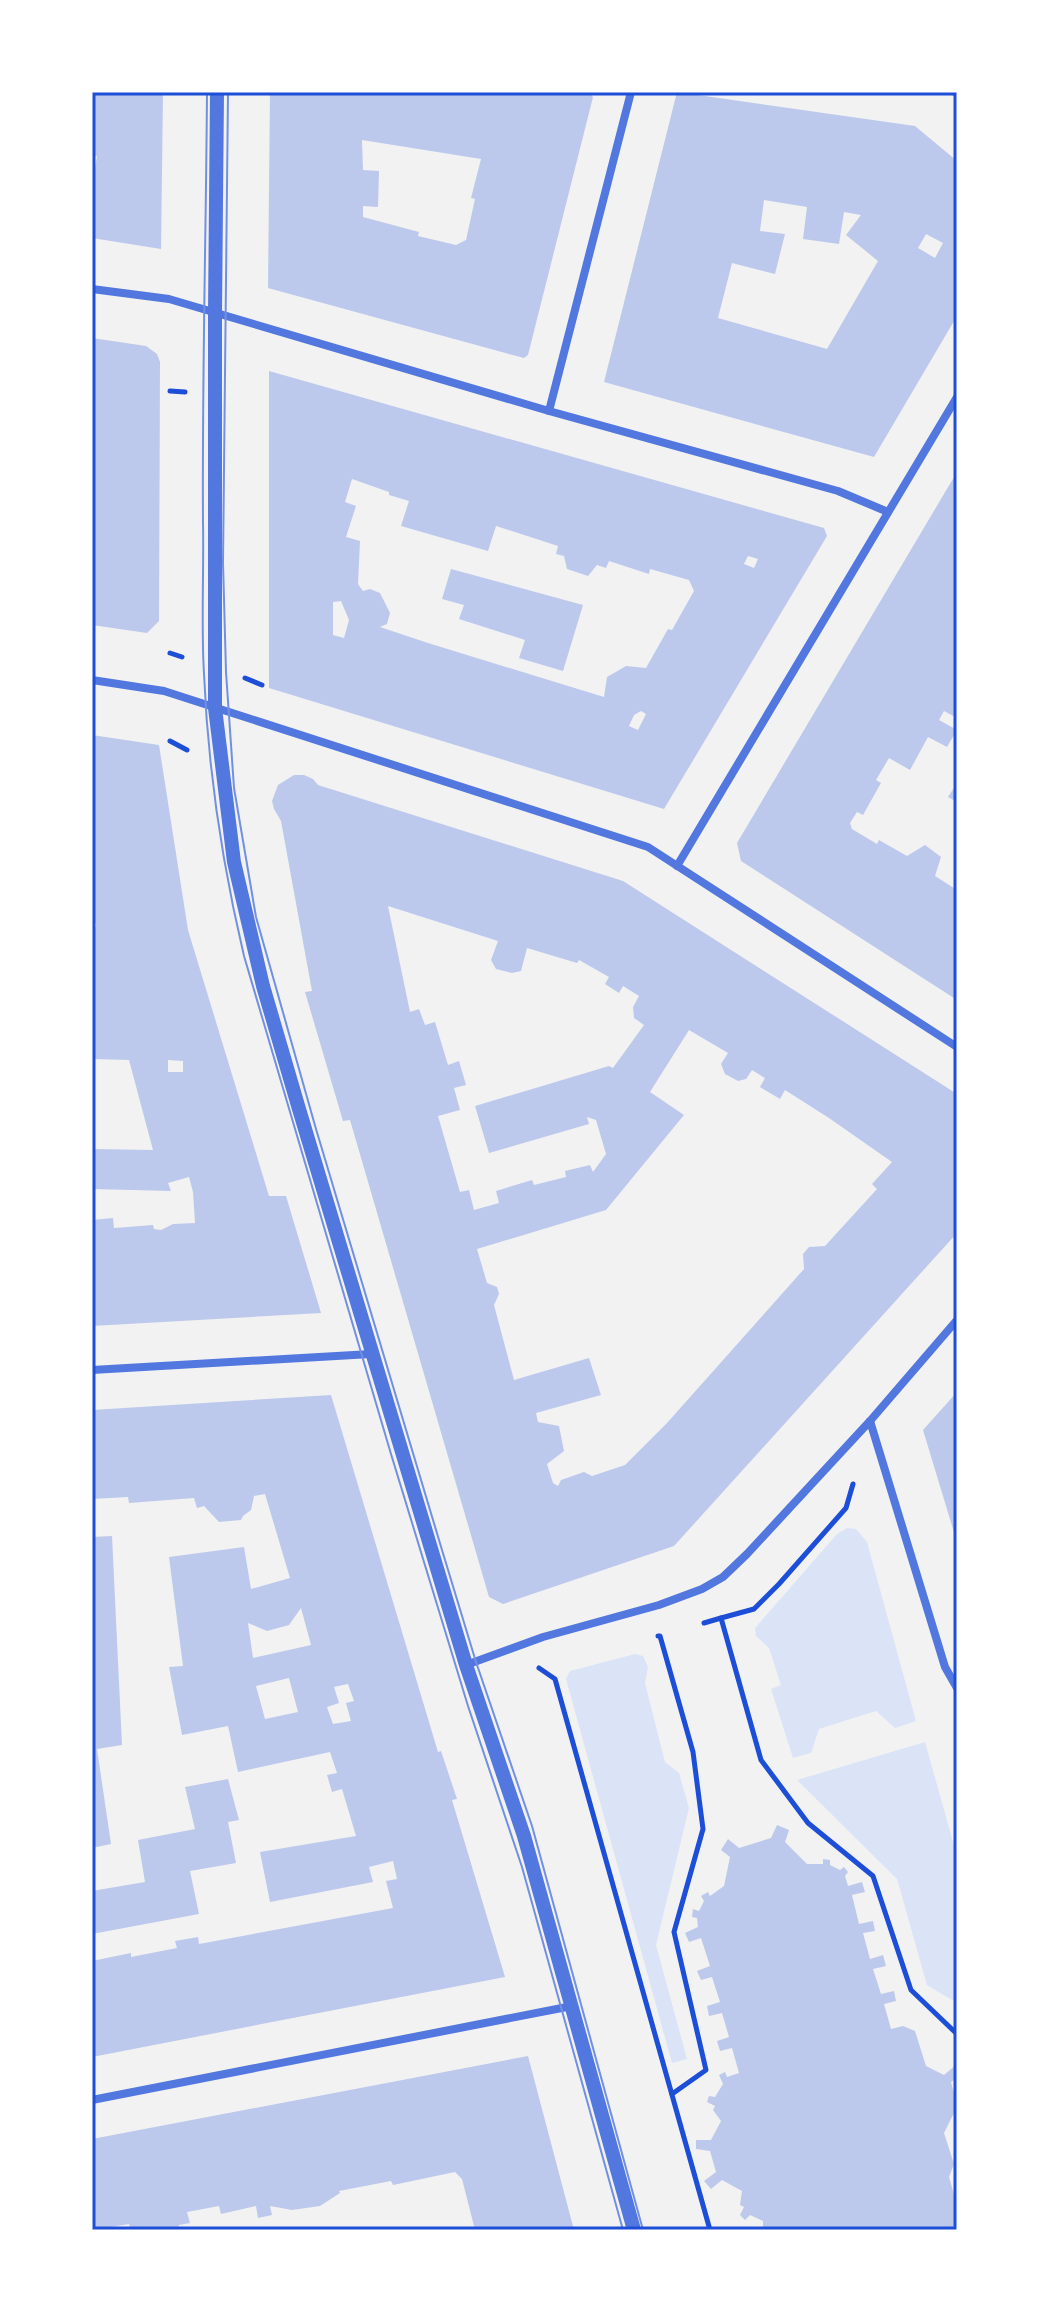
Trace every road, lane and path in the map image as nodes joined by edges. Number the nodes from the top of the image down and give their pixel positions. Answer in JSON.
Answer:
{"nodes":[{"id":1,"x":217,"y":92,"type":"edge"},
{"id":2,"x":631,"y":92,"type":"edge"},
{"id":3,"x":92,"y":289,"type":"edge"},
{"id":4,"x":215,"y":314,"type":"junction"},
{"id":5,"x":957,"y":397,"type":"edge"},
{"id":6,"x":549,"y":411,"type":"junction"},
{"id":7,"x":888,"y":512,"type":"junction"},
{"id":8,"x":92,"y":680,"type":"edge"},
{"id":9,"x":215,"y":708,"type":"junction"},
{"id":10,"x":677,"y":866,"type":"junction"},
{"id":11,"x":957,"y":1047,"type":"edge"},
{"id":12,"x":957,"y":1320,"type":"edge"},
{"id":13,"x":371,"y":1354,"type":"junction"},
{"id":14,"x":92,"y":1370,"type":"edge"},
{"id":15,"x":870,"y":1421,"type":"junction"},
{"id":16,"x":853,"y":1481,"type":"dead end"},
{"id":17,"x":721,"y":1618,"type":"junction"},
{"id":18,"x":690,"y":1627,"type":"dead end"},
{"id":19,"x":645,"y":1640,"type":"dead end"},
{"id":20,"x":553,"y":1664,"type":"dead end"},
{"id":21,"x":466,"y":1665,"type":"junction"},
{"id":22,"x":528,"y":1666,"type":"dead end"},
{"id":23,"x":538,"y":1667,"type":"junction"},
{"id":24,"x":957,"y":1688,"type":"edge"},
{"id":25,"x":572,"y":2006,"type":"junction"},
{"id":26,"x":957,"y":2034,"type":"edge"},
{"id":27,"x":672,"y":2094,"type":"junction"},
{"id":28,"x":92,"y":2100,"type":"edge"},
{"id":29,"x":634,"y":2230,"type":"edge"},
{"id":30,"x":710,"y":2230,"type":"edge"}],
"edges":[{"from":1,"to":4,"type":"street"},
{"from":2,"to":6,"type":"street"},
{"from":3,"to":4,"type":"street"},
{"from":4,"to":6,"type":"street"},
{"from":4,"to":9,"type":"street"},
{"from":5,"to":7,"type":"street"},
{"from":6,"to":7,"type":"street"},
{"from":7,"to":10,"type":"street"},
{"from":8,"to":9,"type":"street"},
{"from":9,"to":10,"type":"street"},
{"from":9,"to":13,"type":"street"},
{"from":10,"to":11,"type":"street"},
{"from":12,"to":15,"type":"street"},
{"from":13,"to":14,"type":"street"},
{"from":13,"to":21,"type":"street"},
{"from":15,"to":21,"type":"street"},
{"from":15,"to":24,"type":"street"},
{"from":16,"to":17,"type":"path"},
{"from":17,"to":18,"type":"path"},
{"from":17,"to":26,"type":"path"},
{"from":19,"to":27,"type":"path"},
{"from":20,"to":23,"type":"path"},
{"from":21,"to":25,"type":"street"},
{"from":22,"to":23,"type":"path"},
{"from":23,"to":27,"type":"path"},
{"from":25,"to":28,"type":"street"},
{"from":25,"to":29,"type":"street"},
{"from":27,"to":30,"type":"path"}]}
